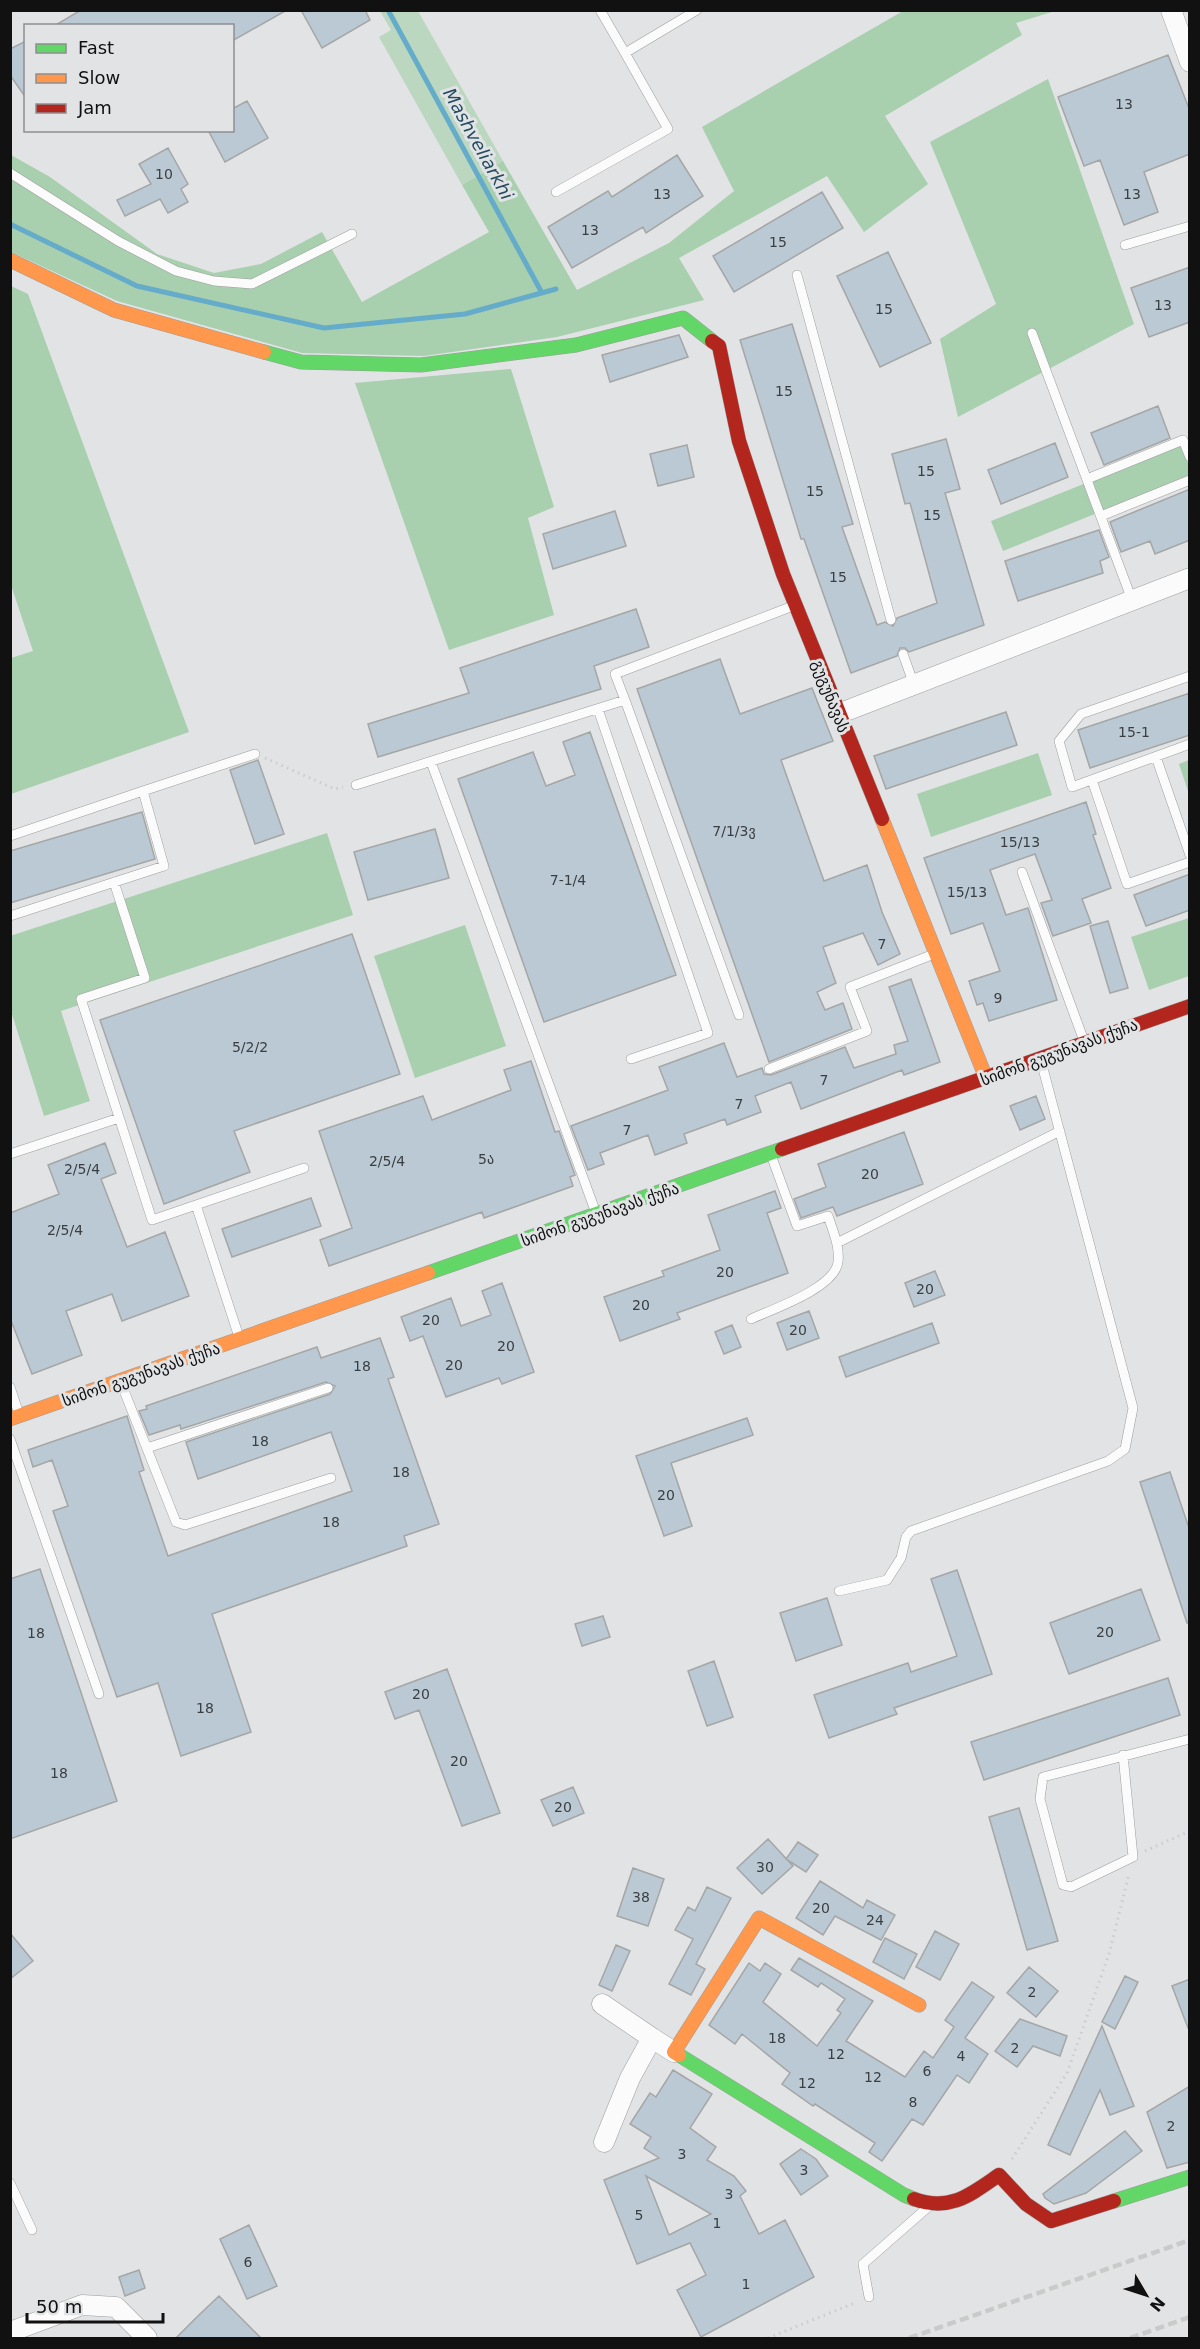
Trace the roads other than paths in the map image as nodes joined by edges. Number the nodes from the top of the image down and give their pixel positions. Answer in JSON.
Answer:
{"nodes":[{"id":1,"x":600,"y":10,"type":"edge"},
{"id":2,"x":697,"y":10,"type":"edge"},
{"id":3,"x":1171,"y":10,"type":"edge"},
{"id":4,"x":625,"y":53,"type":"junction"},
{"id":5,"x":1190,"y":62,"type":"edge"},
{"id":6,"x":10,"y":173,"type":"edge"},
{"id":7,"x":556,"y":192,"type":"dead end"},
{"id":8,"x":1190,"y":226,"type":"edge"},
{"id":9,"x":352,"y":234,"type":"dead end"},
{"id":10,"x":1125,"y":245,"type":"dead end"},
{"id":11,"x":10,"y":260,"type":"edge"},
{"id":12,"x":798,"y":275,"type":"dead end"},
{"id":13,"x":1032,"y":333,"type":"dead end"},
{"id":14,"x":1190,"y":457,"type":"edge"},
{"id":15,"x":1087,"y":479,"type":"junction"},
{"id":16,"x":1190,"y":480,"type":"edge"},
{"id":17,"x":1101,"y":516,"type":"junction"},
{"id":18,"x":1190,"y":578,"type":"edge"},
{"id":19,"x":1132,"y":600,"type":"junction"},
{"id":20,"x":795,"y":606,"type":"junction"},
{"id":21,"x":891,"y":620,"type":"dead end"},
{"id":22,"x":903,"y":654,"type":"dead end"},
{"id":23,"x":1190,"y":676,"type":"edge"},
{"id":24,"x":914,"y":685,"type":"junction"},
{"id":25,"x":626,"y":700,"type":"junction"},
{"id":26,"x":598,"y":709,"type":"junction"},
{"id":27,"x":838,"y":714,"type":"junction"},
{"id":28,"x":1190,"y":744,"type":"edge"},
{"id":29,"x":255,"y":754,"type":"road end"},
{"id":30,"x":1156,"y":756,"type":"junction"},
{"id":31,"x":431,"y":762,"type":"junction"},
{"id":32,"x":1092,"y":780,"type":"junction"},
{"id":33,"x":356,"y":785,"type":"road end"},
{"id":34,"x":143,"y":791,"type":"junction"},
{"id":35,"x":10,"y":836,"type":"edge"},
{"id":36,"x":1190,"y":855,"type":"edge"},
{"id":37,"x":1190,"y":862,"type":"edge"},
{"id":38,"x":1022,"y":872,"type":"dead end"},
{"id":39,"x":114,"y":882,"type":"junction"},
{"id":40,"x":10,"y":916,"type":"edge"},
{"id":41,"x":936,"y":953,"type":"junction"},
{"id":42,"x":1190,"y":1006,"type":"edge"},
{"id":43,"x":739,"y":1015,"type":"dead end"},
{"id":44,"x":1085,"y":1043,"type":"junction"},
{"id":45,"x":631,"y":1059,"type":"dead end"},
{"id":46,"x":1041,"y":1059,"type":"junction"},
{"id":47,"x":769,"y":1069,"type":"dead end"},
{"id":48,"x":986,"y":1078,"type":"junction"},
{"id":49,"x":119,"y":1118,"type":"junction"},
{"id":50,"x":1060,"y":1131,"type":"junction"},
{"id":51,"x":10,"y":1154,"type":"edge"},
{"id":52,"x":771,"y":1155,"type":"junction"},
{"id":53,"x":304,"y":1168,"type":"dead end"},
{"id":54,"x":196,"y":1205,"type":"junction"},
{"id":55,"x":597,"y":1215,"type":"junction"},
{"id":56,"x":837,"y":1243,"type":"junction"},
{"id":57,"x":751,"y":1319,"type":"dead end"},
{"id":58,"x":240,"y":1339,"type":"junction"},
{"id":59,"x":121,"y":1381,"type":"junction"},
{"id":60,"x":10,"y":1387,"type":"edge"},
{"id":61,"x":328,"y":1388,"type":"dead end"},
{"id":62,"x":15,"y":1418,"type":"edge"},
{"id":63,"x":10,"y":1439,"type":"edge"},
{"id":64,"x":147,"y":1448,"type":"junction"},
{"id":65,"x":331,"y":1478,"type":"dead end"},
{"id":66,"x":839,"y":1591,"type":"dead end"},
{"id":67,"x":99,"y":1694,"type":"dead end"},
{"id":68,"x":1190,"y":1739,"type":"edge"},
{"id":69,"x":1123,"y":1755,"type":"junction"},
{"id":70,"x":602,"y":2004,"type":"dead end"},
{"id":71,"x":919,"y":2005,"type":"dead end"},
{"id":72,"x":652,"y":2038,"type":"junction"},
{"id":73,"x":674,"y":2052,"type":"junction"},
{"id":74,"x":604,"y":2142,"type":"dead end"},
{"id":75,"x":1190,"y":2177,"type":"edge"},
{"id":76,"x":10,"y":2183,"type":"edge"},
{"id":77,"x":931,"y":2205,"type":"junction"},
{"id":78,"x":32,"y":2230,"type":"dead end"},
{"id":79,"x":869,"y":2297,"type":"road end"},
{"id":80,"x":10,"y":2332,"type":"edge"},
{"id":81,"x":147,"y":2338,"type":"edge"}],
"edges":[{"from":1,"to":4,"type":"lane"},
{"from":2,"to":4,"type":"lane"},
{"from":3,"to":5,"type":"street"},
{"from":4,"to":7,"type":"lane"},
{"from":6,"to":9,"type":"lane"},
{"from":8,"to":10,"type":"lane"},
{"from":11,"to":20,"type":"street","name":"გუგუნავას"},
{"from":12,"to":21,"type":"lane"},
{"from":13,"to":15,"type":"lane"},
{"from":14,"to":15,"type":"lane"},
{"from":15,"to":17,"type":"lane"},
{"from":16,"to":17,"type":"lane"},
{"from":17,"to":19,"type":"lane"},
{"from":18,"to":19,"type":"street"},
{"from":19,"to":24,"type":"street"},
{"from":20,"to":25,"type":"lane"},
{"from":20,"to":27,"type":"street","name":"გუგუნავას"},
{"from":22,"to":24,"type":"lane"},
{"from":23,"to":32,"type":"lane"},
{"from":24,"to":27,"type":"street"},
{"from":25,"to":26,"type":"lane"},
{"from":25,"to":43,"type":"lane"},
{"from":26,"to":31,"type":"lane"},
{"from":26,"to":45,"type":"lane"},
{"from":27,"to":41,"type":"street","name":"გუგუნავას"},
{"from":28,"to":30,"type":"lane"},
{"from":29,"to":34,"type":"lane"},
{"from":30,"to":32,"type":"lane"},
{"from":30,"to":36,"type":"lane"},
{"from":31,"to":33,"type":"lane"},
{"from":31,"to":55,"type":"lane"},
{"from":32,"to":37,"type":"lane"},
{"from":34,"to":35,"type":"lane"},
{"from":34,"to":39,"type":"lane"},
{"from":38,"to":44,"type":"lane"},
{"from":39,"to":40,"type":"lane"},
{"from":39,"to":49,"type":"lane"},
{"from":41,"to":47,"type":"lane"},
{"from":41,"to":48,"type":"street","name":"გუგუნავას"},
{"from":42,"to":44,"type":"street","name":"სიმონ გუგუნავას ქუჩა"},
{"from":44,"to":46,"type":"street","name":"სიმონ გუგუნავას ქუჩა"},
{"from":46,"to":48,"type":"street","name":"სიმონ გუგუნავას ქუჩა"},
{"from":46,"to":50,"type":"lane"},
{"from":48,"to":52,"type":"street","name":"სიმონ გუგუნავას ქუჩა"},
{"from":49,"to":51,"type":"lane"},
{"from":49,"to":54,"type":"lane"},
{"from":50,"to":56,"type":"lane"},
{"from":50,"to":66,"type":"lane"},
{"from":52,"to":55,"type":"street","name":"სიმონ გუგუნავას ქუჩა"},
{"from":52,"to":56,"type":"lane"},
{"from":53,"to":54,"type":"lane"},
{"from":54,"to":58,"type":"lane"},
{"from":55,"to":58,"type":"street","name":"სიმონ გუგუნავას ქუჩა"},
{"from":56,"to":57,"type":"lane"},
{"from":58,"to":59,"type":"street","name":"სიმონ გუგუნავას ქუჩა"},
{"from":59,"to":62,"type":"street","name":"სიმონ გუგუნავას ქუჩა"},
{"from":59,"to":64,"type":"lane"},
{"from":60,"to":62,"type":"lane"},
{"from":61,"to":64,"type":"lane"},
{"from":63,"to":67,"type":"lane"},
{"from":64,"to":65,"type":"lane"},
{"from":68,"to":69,"type":"lane"},
{"from":69,"to":69,"type":"lane"},
{"from":70,"to":72,"type":"street"},
{"from":71,"to":73,"type":"street"},
{"from":72,"to":73,"type":"street"},
{"from":72,"to":74,"type":"street"},
{"from":73,"to":77,"type":"street"},
{"from":75,"to":77,"type":"street"},
{"from":76,"to":78,"type":"lane"},
{"from":77,"to":79,"type":"lane"},
{"from":80,"to":81,"type":"street"}]}
